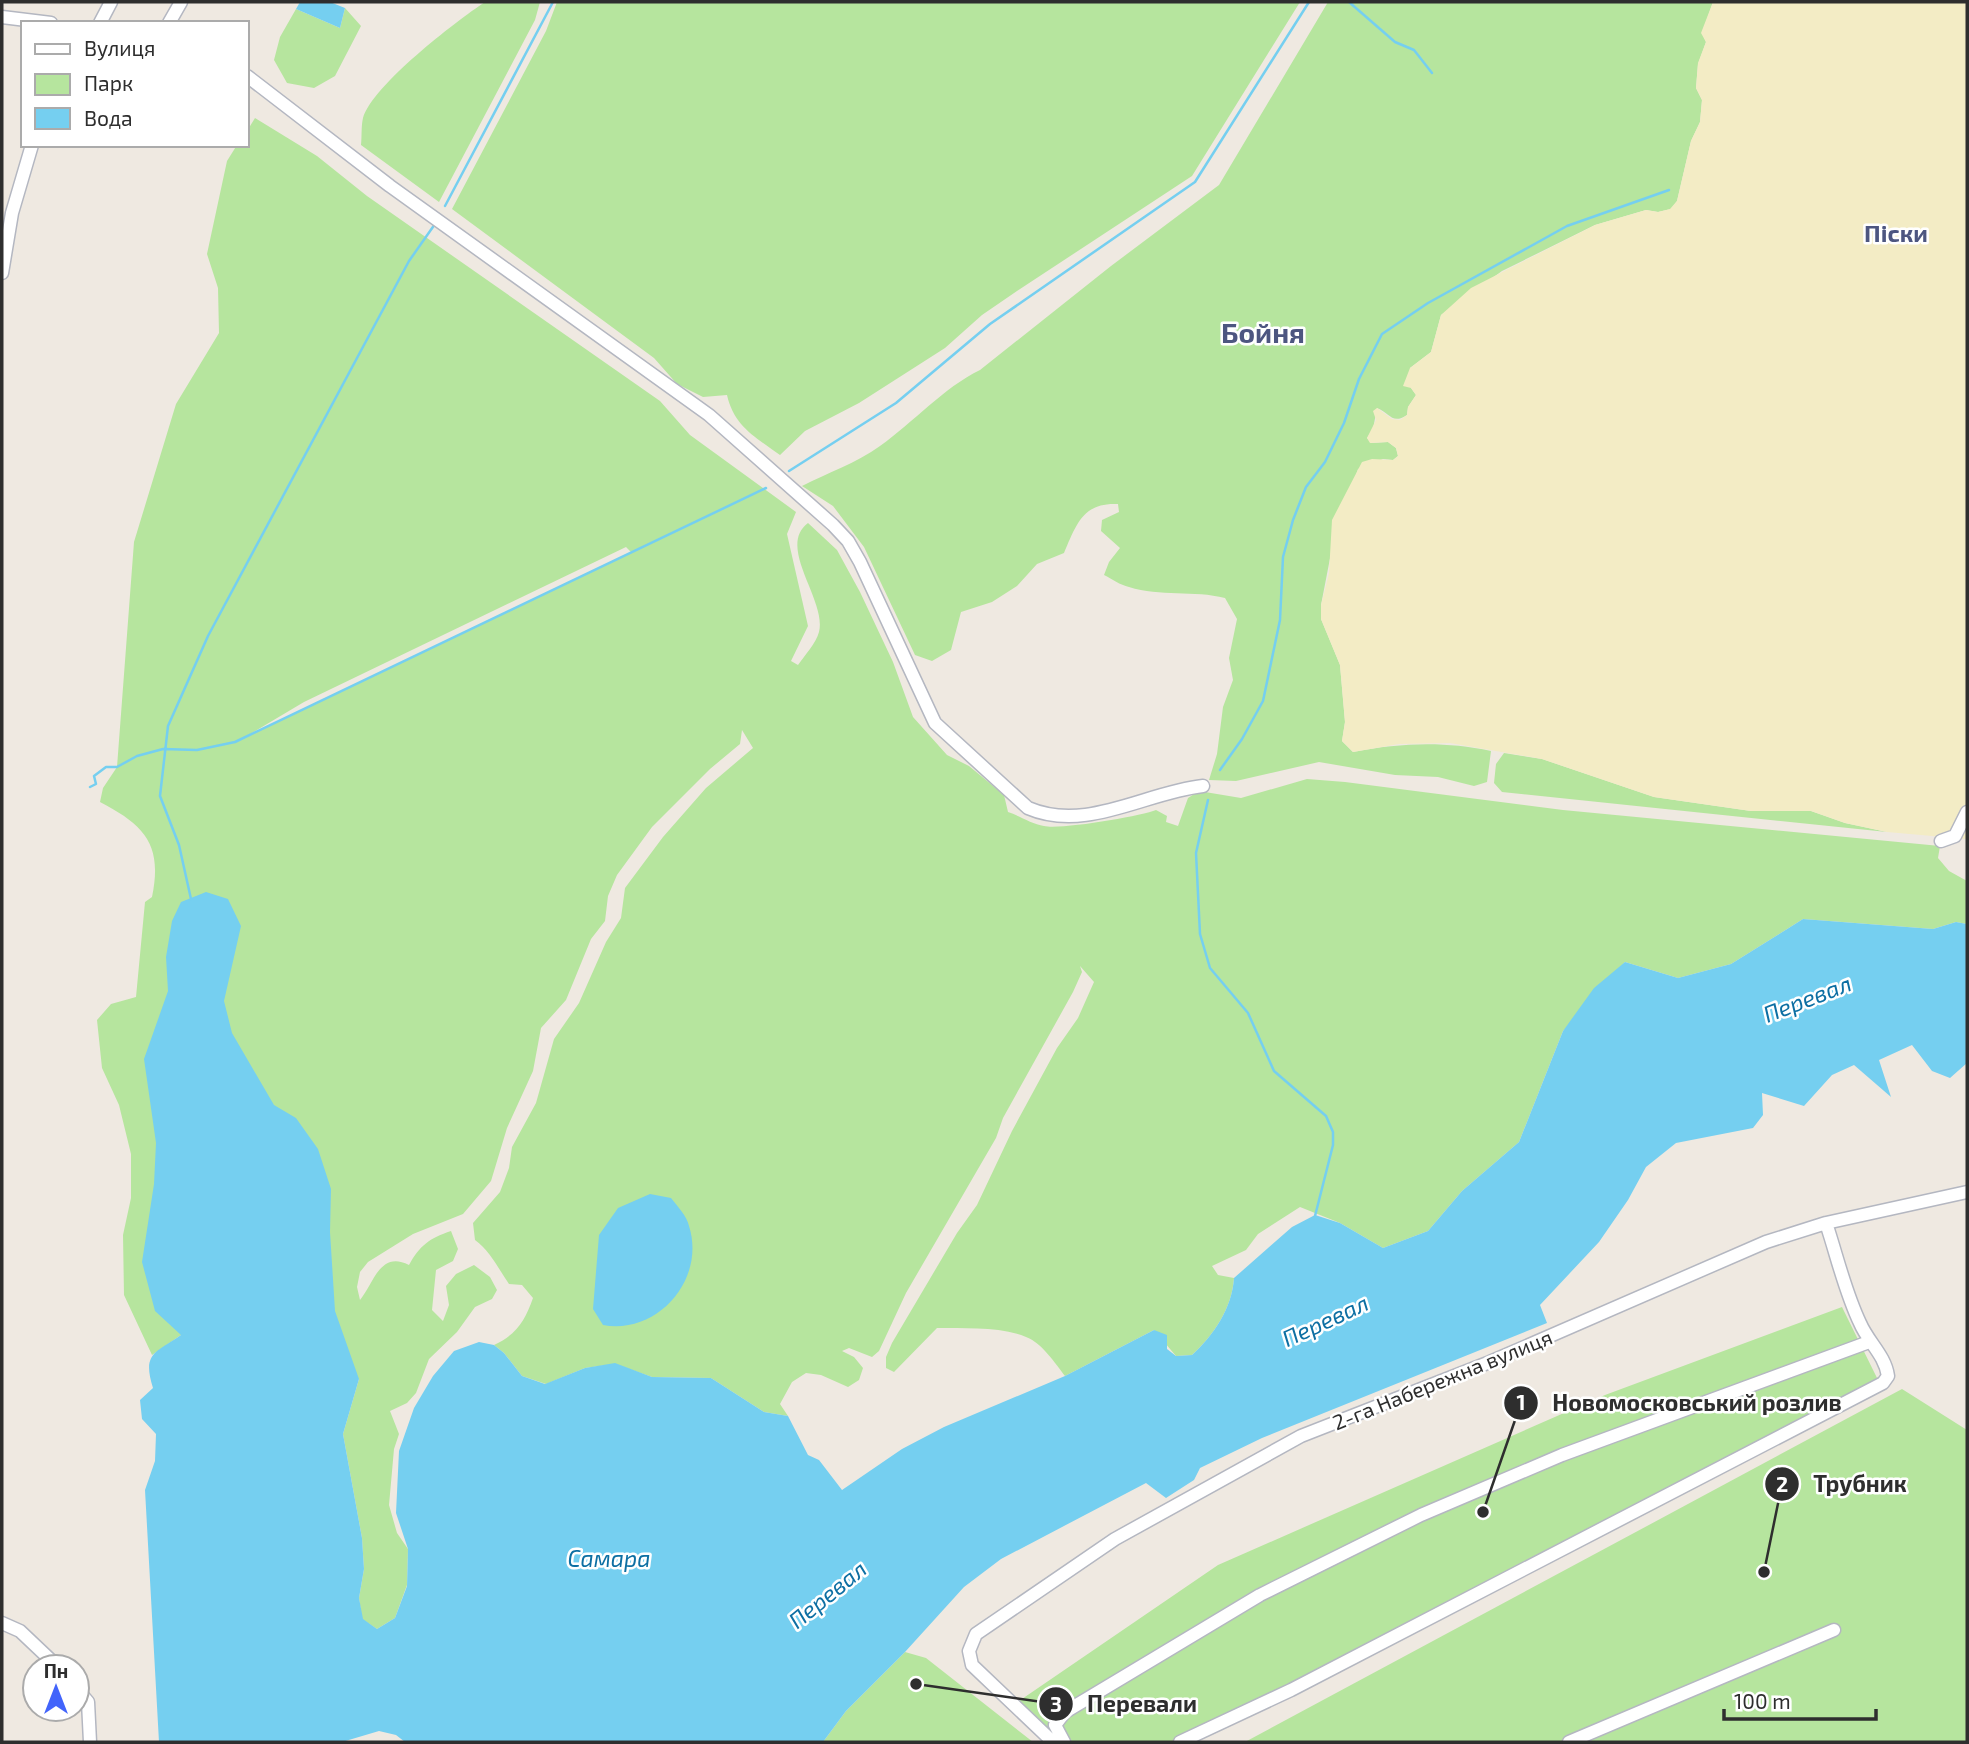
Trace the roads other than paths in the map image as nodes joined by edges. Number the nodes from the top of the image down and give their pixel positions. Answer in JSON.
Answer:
{"nodes":[{"id":1,"x":111,"y":2,"type":"edge"},
{"id":2,"x":181,"y":2,"type":"edge"},
{"id":3,"x":2,"y":17,"type":"edge"},
{"id":4,"x":35,"y":21,"type":"edge"},
{"id":5,"x":101,"y":21,"type":"edge"},
{"id":6,"x":170,"y":21,"type":"edge"},
{"id":7,"x":248,"y":77,"type":"edge"},
{"id":8,"x":31,"y":147,"type":"edge"},
{"id":9,"x":2,"y":273,"type":"edge"},
{"id":10,"x":1203,"y":786,"type":"dead end"},
{"id":11,"x":1967,"y":811,"type":"edge"},
{"id":12,"x":1941,"y":841,"type":"dead end"},
{"id":13,"x":1967,"y":1192,"type":"edge"},
{"id":14,"x":1826,"y":1223,"type":"junction"},
{"id":15,"x":1869,"y":1342,"type":"junction"},
{"id":16,"x":2,"y":1623,"type":"edge"},
{"id":17,"x":1834,"y":1630,"type":"dead end"},
{"id":18,"x":43,"y":1653,"type":"edge"},
{"id":19,"x":89,"y":1723,"type":"edge"},
{"id":20,"x":90,"y":1742,"type":"edge"},
{"id":21,"x":1053,"y":1742,"type":"edge"},
{"id":22,"x":1064,"y":1742,"type":"edge"},
{"id":23,"x":1180,"y":1742,"type":"edge"},
{"id":24,"x":1569,"y":1742,"type":"edge"}],
"edges":[{"from":1,"to":5,"type":"street"},
{"from":2,"to":6,"type":"street"},
{"from":3,"to":4,"type":"street"},
{"from":7,"to":10,"type":"street"},
{"from":8,"to":9,"type":"street"},
{"from":11,"to":12,"type":"street"},
{"from":13,"to":14,"type":"street","name":"2-га Набережна вулиця"},
{"from":14,"to":15,"type":"street"},
{"from":14,"to":21,"type":"street","name":"2-га Набережна вулиця"},
{"from":15,"to":22,"type":"street"},
{"from":15,"to":23,"type":"street"},
{"from":16,"to":18,"type":"street"},
{"from":17,"to":24,"type":"street"},
{"from":19,"to":20,"type":"street"}]}
